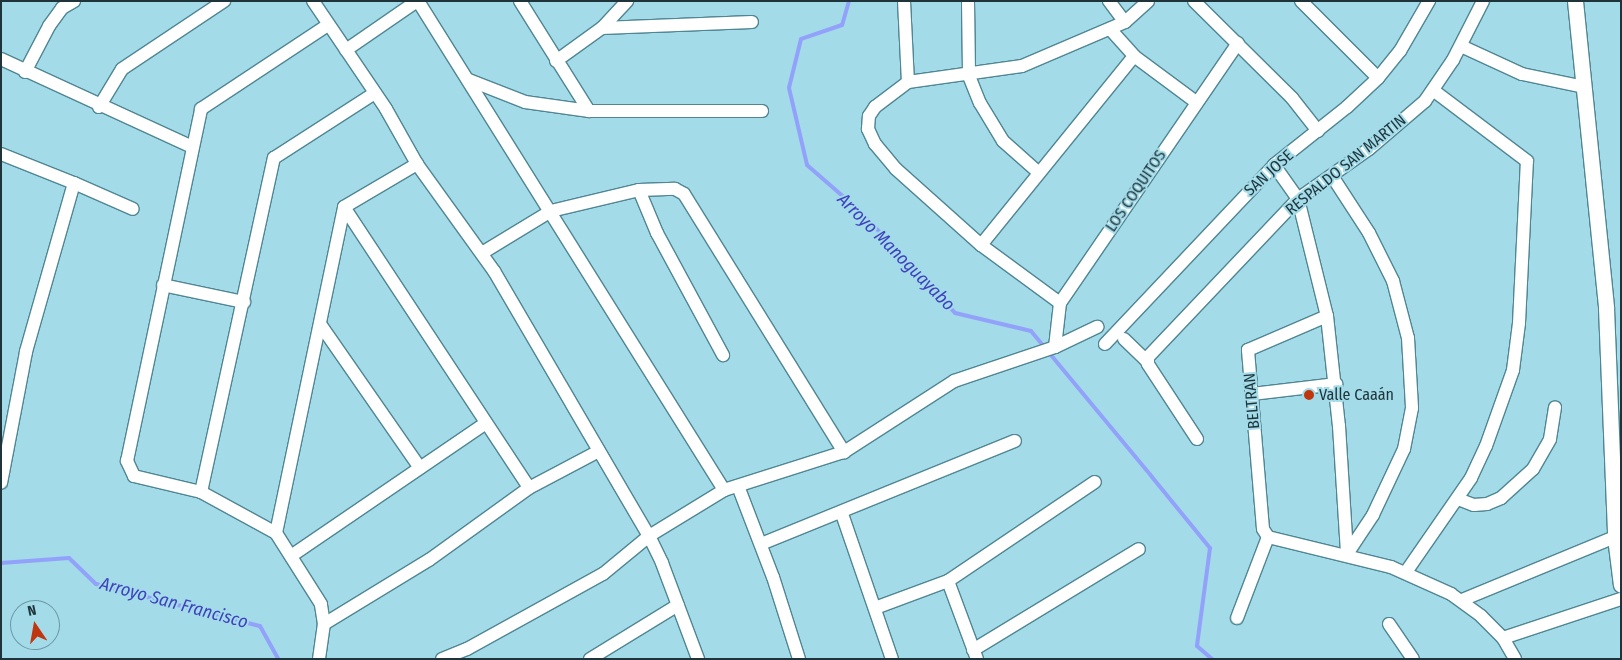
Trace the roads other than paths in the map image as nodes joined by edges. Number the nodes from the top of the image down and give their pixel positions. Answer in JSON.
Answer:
{"nodes":[{"id":1,"x":74,"y":1,"type":"edge"},
{"id":2,"x":224,"y":1,"type":"edge"},
{"id":3,"x":313,"y":1,"type":"edge"},
{"id":4,"x":417,"y":1,"type":"edge"},
{"id":5,"x":520,"y":1,"type":"edge"},
{"id":6,"x":627,"y":1,"type":"edge"},
{"id":7,"x":904,"y":1,"type":"edge"},
{"id":8,"x":968,"y":1,"type":"edge"},
{"id":9,"x":1109,"y":1,"type":"edge"},
{"id":10,"x":1148,"y":1,"type":"edge"},
{"id":11,"x":1194,"y":1,"type":"edge"},
{"id":12,"x":1301,"y":1,"type":"edge"},
{"id":13,"x":1429,"y":1,"type":"edge"},
{"id":14,"x":1483,"y":1,"type":"edge"},
{"id":15,"x":1576,"y":1,"type":"edge"},
{"id":16,"x":752,"y":22,"type":"dead end"},
{"id":17,"x":1124,"y":22,"type":"junction"},
{"id":18,"x":328,"y":25,"type":"junction"},
{"id":19,"x":602,"y":28,"type":"junction"},
{"id":20,"x":1110,"y":29,"type":"junction"},
{"id":21,"x":1238,"y":43,"type":"junction"},
{"id":22,"x":1461,"y":46,"type":"junction"},
{"id":23,"x":346,"y":50,"type":"junction"},
{"id":24,"x":1134,"y":56,"type":"junction"},
{"id":25,"x":1,"y":59,"type":"edge"},
{"id":26,"x":556,"y":61,"type":"junction"},
{"id":27,"x":25,"y":72,"type":"junction"},
{"id":28,"x":969,"y":76,"type":"junction"},
{"id":29,"x":1378,"y":78,"type":"junction"},
{"id":30,"x":469,"y":80,"type":"junction"},
{"id":31,"x":908,"y":82,"type":"junction"},
{"id":32,"x":1584,"y":87,"type":"junction"},
{"id":33,"x":1434,"y":91,"type":"junction"},
{"id":34,"x":375,"y":93,"type":"junction"},
{"id":35,"x":1196,"y":102,"type":"junction"},
{"id":36,"x":99,"y":107,"type":"junction"},
{"id":37,"x":589,"y":111,"type":"junction"},
{"id":38,"x":762,"y":111,"type":"dead end"},
{"id":39,"x":1318,"y":131,"type":"junction"},
{"id":40,"x":192,"y":147,"type":"junction"},
{"id":41,"x":1,"y":154,"type":"edge"},
{"id":42,"x":417,"y":164,"type":"junction"},
{"id":43,"x":1274,"y":165,"type":"junction"},
{"id":44,"x":1039,"y":173,"type":"junction"},
{"id":45,"x":1332,"y":176,"type":"junction"},
{"id":46,"x":74,"y":183,"type":"junction"},
{"id":47,"x":640,"y":190,"type":"junction"},
{"id":48,"x":1298,"y":200,"type":"junction"},
{"id":49,"x":344,"y":207,"type":"junction"},
{"id":50,"x":133,"y":209,"type":"dead end"},
{"id":51,"x":551,"y":211,"type":"junction"},
{"id":52,"x":981,"y":245,"type":"junction"},
{"id":53,"x":482,"y":253,"type":"junction"},
{"id":54,"x":163,"y":285,"type":"junction"},
{"id":55,"x":244,"y":302,"type":"junction"},
{"id":56,"x":1060,"y":303,"type":"junction"},
{"id":57,"x":1327,"y":316,"type":"junction"},
{"id":58,"x":320,"y":324,"type":"junction"},
{"id":59,"x":1097,"y":327,"type":"dead end"},
{"id":60,"x":1124,"y":339,"type":"dead end"},
{"id":61,"x":1105,"y":344,"type":"dead end"},
{"id":62,"x":1055,"y":347,"type":"junction"},
{"id":63,"x":723,"y":355,"type":"dead end"},
{"id":64,"x":1148,"y":359,"type":"junction"},
{"id":65,"x":1336,"y":384,"type":"junction"},
{"id":66,"x":1252,"y":394,"type":"junction"},
{"id":67,"x":1555,"y":406,"type":"dead end"},
{"id":68,"x":486,"y":423,"type":"junction"},
{"id":69,"x":1197,"y":439,"type":"dead end"},
{"id":70,"x":1015,"y":441,"type":"dead end"},
{"id":71,"x":599,"y":451,"type":"junction"},
{"id":72,"x":844,"y":452,"type":"junction"},
{"id":73,"x":420,"y":468,"type":"junction"},
{"id":74,"x":1095,"y":482,"type":"dead end"},
{"id":75,"x":1,"y":483,"type":"edge"},
{"id":76,"x":738,"y":486,"type":"junction"},
{"id":77,"x":529,"y":488,"type":"junction"},
{"id":78,"x":724,"y":490,"type":"junction"},
{"id":79,"x":201,"y":492,"type":"junction"},
{"id":80,"x":1458,"y":498,"type":"junction"},
{"id":81,"x":842,"y":514,"type":"junction"},
{"id":82,"x":276,"y":533,"type":"junction"},
{"id":83,"x":649,"y":536,"type":"junction"},
{"id":84,"x":1268,"y":537,"type":"junction"},
{"id":85,"x":1615,"y":537,"type":"junction"},
{"id":86,"x":761,"y":544,"type":"junction"},
{"id":87,"x":1138,"y":549,"type":"dead end"},
{"id":88,"x":1347,"y":554,"type":"junction"},
{"id":89,"x":292,"y":556,"type":"junction"},
{"id":90,"x":1406,"y":572,"type":"junction"},
{"id":91,"x":948,"y":581,"type":"junction"},
{"id":92,"x":1621,"y":585,"type":"edge"},
{"id":93,"x":1621,"y":599,"type":"edge"},
{"id":94,"x":1462,"y":600,"type":"junction"},
{"id":95,"x":678,"y":605,"type":"junction"},
{"id":96,"x":875,"y":608,"type":"junction"},
{"id":97,"x":1237,"y":618,"type":"dead end"},
{"id":98,"x":324,"y":624,"type":"junction"},
{"id":99,"x":1390,"y":624,"type":"dead end"},
{"id":100,"x":1503,"y":638,"type":"junction"},
{"id":101,"x":975,"y":654,"type":"edge"},
{"id":102,"x":1510,"y":657,"type":"edge"},
{"id":103,"x":319,"y":659,"type":"edge"},
{"id":104,"x":442,"y":659,"type":"edge"},
{"id":105,"x":590,"y":659,"type":"edge"},
{"id":106,"x":698,"y":659,"type":"edge"},
{"id":107,"x":799,"y":659,"type":"edge"},
{"id":108,"x":892,"y":659,"type":"edge"},
{"id":109,"x":1413,"y":659,"type":"edge"}],
"edges":[{"from":1,"to":27,"type":"street"},
{"from":2,"to":36,"type":"street"},
{"from":3,"to":18,"type":"street"},
{"from":4,"to":23,"type":"street"},
{"from":4,"to":30,"type":"street"},
{"from":5,"to":26,"type":"street"},
{"from":6,"to":19,"type":"street"},
{"from":7,"to":31,"type":"street"},
{"from":8,"to":28,"type":"street"},
{"from":9,"to":17,"type":"street"},
{"from":10,"to":17,"type":"street"},
{"from":11,"to":21,"type":"street"},
{"from":12,"to":29,"type":"street"},
{"from":13,"to":29,"type":"street","name":"SAN JOSE"},
{"from":14,"to":22,"type":"street","name":"RESPALDO SAN MARTIN"},
{"from":15,"to":32,"type":"street"},
{"from":16,"to":19,"type":"street"},
{"from":17,"to":20,"type":"street"},
{"from":18,"to":23,"type":"street"},
{"from":18,"to":40,"type":"street"},
{"from":19,"to":26,"type":"street"},
{"from":20,"to":24,"type":"street"},
{"from":20,"to":28,"type":"street"},
{"from":21,"to":35,"type":"street","name":"LOS COQUITOS"},
{"from":21,"to":39,"type":"street"},
{"from":22,"to":32,"type":"street"},
{"from":22,"to":33,"type":"street","name":"RESPALDO SAN MARTIN"},
{"from":23,"to":34,"type":"street"},
{"from":24,"to":35,"type":"street"},
{"from":24,"to":44,"type":"street"},
{"from":25,"to":27,"type":"street"},
{"from":26,"to":37,"type":"street"},
{"from":27,"to":36,"type":"street"},
{"from":28,"to":31,"type":"street"},
{"from":28,"to":44,"type":"street"},
{"from":29,"to":39,"type":"street","name":"SAN JOSE"},
{"from":30,"to":37,"type":"street"},
{"from":30,"to":51,"type":"street"},
{"from":31,"to":52,"type":"street"},
{"from":32,"to":85,"type":"street"},
{"from":33,"to":45,"type":"street","name":"RESPALDO SAN MARTIN"},
{"from":33,"to":80,"type":"street"},
{"from":34,"to":42,"type":"street"},
{"from":34,"to":55,"type":"street"},
{"from":35,"to":56,"type":"street","name":"LOS COQUITOS"},
{"from":36,"to":40,"type":"street"},
{"from":37,"to":38,"type":"street"},
{"from":39,"to":43,"type":"street","name":"SAN JOSE"},
{"from":40,"to":54,"type":"street"},
{"from":41,"to":46,"type":"street"},
{"from":42,"to":49,"type":"street"},
{"from":42,"to":53,"type":"street"},
{"from":43,"to":48,"type":"street"},
{"from":43,"to":61,"type":"street","name":"SAN JOSE"},
{"from":44,"to":52,"type":"street"},
{"from":45,"to":48,"type":"street","name":"RESPALDO SAN MARTIN"},
{"from":45,"to":88,"type":"street"},
{"from":46,"to":50,"type":"street"},
{"from":46,"to":75,"type":"street"},
{"from":47,"to":51,"type":"street"},
{"from":47,"to":63,"type":"street"},
{"from":47,"to":72,"type":"street"},
{"from":48,"to":57,"type":"street"},
{"from":48,"to":64,"type":"street","name":"RESPALDO SAN MARTIN"},
{"from":49,"to":58,"type":"street"},
{"from":49,"to":68,"type":"street"},
{"from":51,"to":53,"type":"street"},
{"from":51,"to":78,"type":"street"},
{"from":52,"to":56,"type":"street"},
{"from":53,"to":71,"type":"street"},
{"from":54,"to":55,"type":"street"},
{"from":54,"to":79,"type":"street"},
{"from":55,"to":79,"type":"street"},
{"from":56,"to":62,"type":"street","name":"LOS COQUITOS"},
{"from":57,"to":65,"type":"street"},
{"from":57,"to":66,"type":"street","name":"BELTRAN"},
{"from":58,"to":73,"type":"street"},
{"from":58,"to":82,"type":"street"},
{"from":59,"to":62,"type":"street"},
{"from":60,"to":64,"type":"street"},
{"from":62,"to":72,"type":"street"},
{"from":64,"to":69,"type":"street"},
{"from":65,"to":66,"type":"street"},
{"from":65,"to":88,"type":"street"},
{"from":66,"to":84,"type":"street","name":"BELTRAN"},
{"from":67,"to":80,"type":"street"},
{"from":68,"to":73,"type":"street"},
{"from":68,"to":77,"type":"street"},
{"from":70,"to":81,"type":"street"},
{"from":71,"to":77,"type":"street"},
{"from":71,"to":83,"type":"street"},
{"from":72,"to":76,"type":"street"},
{"from":73,"to":89,"type":"street"},
{"from":74,"to":91,"type":"street"},
{"from":76,"to":78,"type":"street"},
{"from":76,"to":86,"type":"street"},
{"from":77,"to":98,"type":"street"},
{"from":78,"to":83,"type":"street"},
{"from":79,"to":82,"type":"street"},
{"from":80,"to":90,"type":"street"},
{"from":81,"to":86,"type":"street"},
{"from":81,"to":96,"type":"street"},
{"from":82,"to":89,"type":"street"},
{"from":83,"to":95,"type":"street"},
{"from":83,"to":104,"type":"street"},
{"from":84,"to":88,"type":"street"},
{"from":84,"to":97,"type":"street"},
{"from":85,"to":92,"type":"street"},
{"from":85,"to":94,"type":"street"},
{"from":86,"to":107,"type":"street"},
{"from":87,"to":101,"type":"street"},
{"from":88,"to":90,"type":"street"},
{"from":89,"to":98,"type":"street"},
{"from":90,"to":94,"type":"street"},
{"from":91,"to":96,"type":"street"},
{"from":91,"to":101,"type":"street"},
{"from":93,"to":100,"type":"street"},
{"from":94,"to":100,"type":"street"},
{"from":95,"to":105,"type":"street"},
{"from":95,"to":106,"type":"street"},
{"from":96,"to":108,"type":"street"},
{"from":98,"to":103,"type":"street"},
{"from":99,"to":109,"type":"street"},
{"from":100,"to":102,"type":"street"}]}
